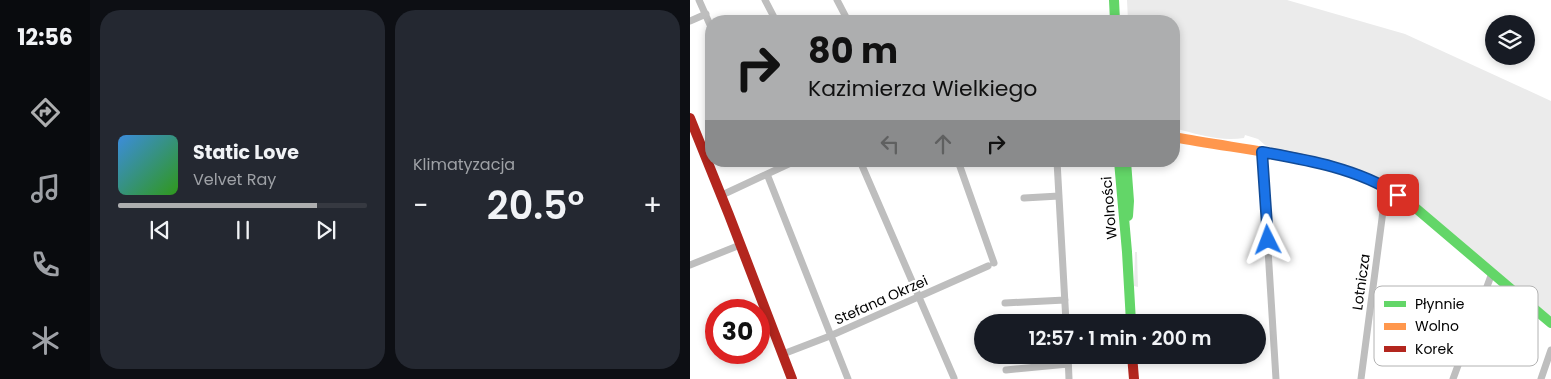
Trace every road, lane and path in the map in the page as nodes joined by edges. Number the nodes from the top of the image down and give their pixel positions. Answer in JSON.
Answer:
{"nodes":[{"id":1,"x":700,"y":0,"type":"edge"},
{"id":2,"x":765,"y":0,"type":"edge"},
{"id":3,"x":837,"y":0,"type":"edge"},
{"id":4,"x":1114,"y":0,"type":"edge"},
{"id":5,"x":706,"y":14,"type":"joint"},
{"id":6,"x":773,"y":15,"type":"edge"},
{"id":7,"x":845,"y":15,"type":"edge"},
{"id":8,"x":1115,"y":15,"type":"edge"},
{"id":9,"x":690,"y":21,"type":"edge"},
{"id":10,"x":690,"y":118,"type":"edge"},
{"id":11,"x":1180,"y":138,"type":"edge"},
{"id":12,"x":1262,"y":152,"type":"junction"},
{"id":13,"x":705,"y":154,"type":"edge"},
{"id":14,"x":710,"y":167,"type":"edge"},
{"id":15,"x":782,"y":167,"type":"edge"},
{"id":16,"x":863,"y":167,"type":"edge"},
{"id":17,"x":960,"y":167,"type":"edge"},
{"id":18,"x":1057,"y":167,"type":"edge"},
{"id":19,"x":1120,"y":167,"type":"edge"},
{"id":20,"x":1126,"y":167,"type":"edge"},
{"id":21,"x":767,"y":174,"type":"junction"},
{"id":22,"x":1386,"y":188,"type":"junction"},
{"id":23,"x":722,"y":195,"type":"junction"},
{"id":24,"x":1059,"y":196,"type":"junction"},
{"id":25,"x":1024,"y":198,"type":"dead end"},
{"id":26,"x":740,"y":246,"type":"junction"},
{"id":27,"x":1127,"y":252,"type":"junction"},
{"id":28,"x":690,"y":265,"type":"edge"},
{"id":29,"x":1492,"y":273,"type":"junction"},
{"id":30,"x":1487,"y":286,"type":"edge"},
{"id":31,"x":1507,"y":286,"type":"edge"},
{"id":32,"x":920,"y":296,"type":"junction"},
{"id":33,"x":1065,"y":300,"type":"junction"},
{"id":34,"x":1005,"y":303,"type":"dead end"},
{"id":35,"x":1538,"y":313,"type":"edge"},
{"id":36,"x":1066,"y":314,"type":"edge"},
{"id":37,"x":1130,"y":314,"type":"edge"},
{"id":38,"x":1551,"y":324,"type":"edge"},
{"id":39,"x":830,"y":336,"type":"junction"},
{"id":40,"x":1551,"y":350,"type":"edge"},
{"id":41,"x":783,"y":354,"type":"junction"},
{"id":42,"x":1068,"y":364,"type":"joint"},
{"id":43,"x":1133,"y":364,"type":"edge"},
{"id":44,"x":1458,"y":366,"type":"edge"},
{"id":45,"x":1006,"y":370,"type":"dead end"},
{"id":46,"x":954,"y":378,"type":"dead end"},
{"id":47,"x":792,"y":379,"type":"edge"},
{"id":48,"x":848,"y":379,"type":"edge"},
{"id":49,"x":1069,"y":379,"type":"edge"},
{"id":50,"x":1134,"y":379,"type":"edge"},
{"id":51,"x":1276,"y":379,"type":"edge"},
{"id":52,"x":1361,"y":379,"type":"edge"},
{"id":53,"x":1453,"y":379,"type":"edge"},
{"id":54,"x":1540,"y":379,"type":"edge"}],
"edges":[{"from":1,"to":5,"type":"street"},
{"from":2,"to":6,"type":"street"},
{"from":3,"to":7,"type":"street"},
{"from":4,"to":8,"type":"street"},
{"from":5,"to":9,"type":"street"},
{"from":10,"to":13,"type":"street"},
{"from":11,"to":12,"type":"street"},
{"from":12,"to":22,"type":"street"},
{"from":12,"to":51,"type":"street"},
{"from":14,"to":23,"type":"street"},
{"from":15,"to":21,"type":"street"},
{"from":16,"to":32,"type":"street"},
{"from":17,"to":32,"type":"street","name":"Stefana Okrzei"},
{"from":18,"to":24,"type":"street"},
{"from":19,"to":27,"type":"street","name":"Wolności"},
{"from":20,"to":27,"type":"street","name":"Wolności"},
{"from":21,"to":23,"type":"street"},
{"from":21,"to":39,"type":"street"},
{"from":22,"to":29,"type":"street"},
{"from":22,"to":52,"type":"street","name":"Lotnicza"},
{"from":23,"to":26,"type":"street"},
{"from":24,"to":25,"type":"street"},
{"from":24,"to":33,"type":"street"},
{"from":26,"to":28,"type":"street"},
{"from":26,"to":41,"type":"street"},
{"from":27,"to":37,"type":"street","name":"Wolności"},
{"from":29,"to":30,"type":"street"},
{"from":29,"to":31,"type":"street"},
{"from":32,"to":39,"type":"street","name":"Stefana Okrzei"},
{"from":32,"to":46,"type":"street"},
{"from":33,"to":34,"type":"street"},
{"from":33,"to":36,"type":"street"},
{"from":35,"to":38,"type":"street"},
{"from":39,"to":41,"type":"street","name":"Stefana Okrzei"},
{"from":39,"to":48,"type":"street"},
{"from":40,"to":54,"type":"street"},
{"from":41,"to":47,"type":"street"},
{"from":42,"to":45,"type":"street"},
{"from":42,"to":49,"type":"street"},
{"from":43,"to":50,"type":"street"},
{"from":44,"to":53,"type":"street"}]}
